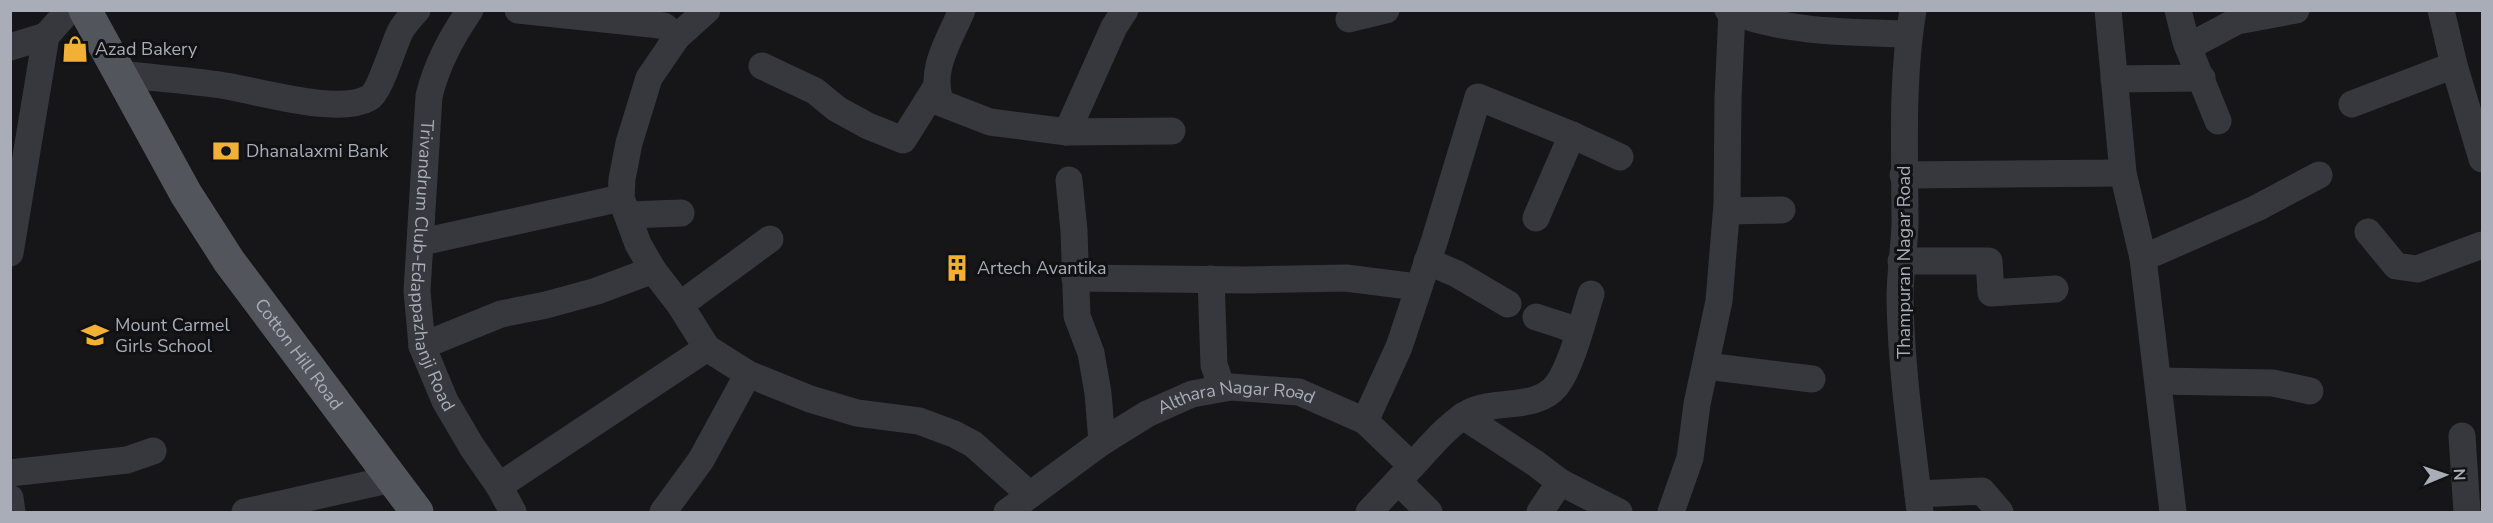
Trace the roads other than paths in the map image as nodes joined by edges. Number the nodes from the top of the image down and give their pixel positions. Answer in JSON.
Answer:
{"nodes":[{"id":1,"x":69,"y":10,"type":"edge"},
{"id":2,"x":85,"y":10,"type":"edge"},
{"id":3,"x":417,"y":10,"type":"edge"},
{"id":4,"x":470,"y":10,"type":"edge"},
{"id":5,"x":518,"y":10,"type":"edge"},
{"id":6,"x":707,"y":10,"type":"edge"},
{"id":7,"x":963,"y":10,"type":"edge"},
{"id":8,"x":1125,"y":10,"type":"edge"},
{"id":9,"x":1386,"y":10,"type":"edge"},
{"id":10,"x":2108,"y":10,"type":"edge"},
{"id":11,"x":2178,"y":10,"type":"edge"},
{"id":12,"x":2296,"y":10,"type":"edge"},
{"id":13,"x":2441,"y":10,"type":"edge"},
{"id":14,"x":1730,"y":11,"type":"edge"},
{"id":15,"x":1349,"y":19,"type":"dead end"},
{"id":16,"x":1818,"y":21,"type":"edge"},
{"id":17,"x":1911,"y":22,"type":"edge"},
{"id":18,"x":46,"y":36,"type":"junction"},
{"id":19,"x":677,"y":37,"type":"junction"},
{"id":20,"x":10,"y":47,"type":"edge"},
{"id":21,"x":2188,"y":47,"type":"junction"},
{"id":22,"x":2454,"y":65,"type":"junction"},
{"id":23,"x":762,"y":66,"type":"dead end"},
{"id":24,"x":120,"y":74,"type":"junction"},
{"id":25,"x":2202,"y":78,"type":"junction"},
{"id":26,"x":2114,"y":79,"type":"junction"},
{"id":27,"x":935,"y":88,"type":"junction"},
{"id":28,"x":2352,"y":104,"type":"dead end"},
{"id":29,"x":2218,"y":121,"type":"dead end"},
{"id":30,"x":1172,"y":131,"type":"dead end"},
{"id":31,"x":1067,"y":132,"type":"junction"},
{"id":32,"x":1572,"y":135,"type":"junction"},
{"id":33,"x":1620,"y":157,"type":"dead end"},
{"id":34,"x":2482,"y":159,"type":"edge"},
{"id":35,"x":2123,"y":173,"type":"junction"},
{"id":36,"x":1903,"y":175,"type":"junction"},
{"id":37,"x":2319,"y":175,"type":"dead end"},
{"id":38,"x":1069,"y":180,"type":"dead end"},
{"id":39,"x":625,"y":207,"type":"junction"},
{"id":40,"x":1782,"y":210,"type":"dead end"},
{"id":41,"x":1726,"y":211,"type":"junction"},
{"id":42,"x":681,"y":213,"type":"dead end"},
{"id":43,"x":1536,"y":218,"type":"dead end"},
{"id":44,"x":2368,"y":232,"type":"dead end"},
{"id":45,"x":770,"y":239,"type":"dead end"},
{"id":46,"x":422,"y":242,"type":"junction"},
{"id":47,"x":2482,"y":245,"type":"edge"},
{"id":48,"x":10,"y":253,"type":"edge"},
{"id":49,"x":2143,"y":258,"type":"junction"},
{"id":50,"x":1427,"y":261,"type":"junction"},
{"id":51,"x":1901,"y":261,"type":"junction"},
{"id":52,"x":653,"y":270,"type":"junction"},
{"id":53,"x":1075,"y":278,"type":"junction"},
{"id":54,"x":1210,"y":279,"type":"junction"},
{"id":55,"x":1417,"y":287,"type":"junction"},
{"id":56,"x":2055,"y":289,"type":"dead end"},
{"id":57,"x":1591,"y":294,"type":"dead end"},
{"id":58,"x":1508,"y":304,"type":"dead end"},
{"id":59,"x":680,"y":305,"type":"junction"},
{"id":60,"x":1536,"y":318,"type":"dead end"},
{"id":61,"x":1578,"y":333,"type":"junction"},
{"id":62,"x":422,"y":346,"type":"junction"},
{"id":63,"x":707,"y":348,"type":"junction"},
{"id":64,"x":1706,"y":366,"type":"junction"},
{"id":65,"x":747,"y":374,"type":"junction"},
{"id":66,"x":1812,"y":379,"type":"dead end"},
{"id":67,"x":2158,"y":381,"type":"junction"},
{"id":68,"x":1222,"y":388,"type":"junction"},
{"id":69,"x":2310,"y":391,"type":"dead end"},
{"id":70,"x":1463,"y":416,"type":"junction"},
{"id":71,"x":1365,"y":421,"type":"junction"},
{"id":72,"x":2462,"y":436,"type":"dead end"},
{"id":73,"x":1102,"y":442,"type":"junction"},
{"id":74,"x":153,"y":451,"type":"dead end"},
{"id":75,"x":10,"y":473,"type":"edge"},
{"id":76,"x":1405,"y":473,"type":"junction"},
{"id":77,"x":392,"y":479,"type":"junction"},
{"id":78,"x":1560,"y":482,"type":"junction"},
{"id":79,"x":499,"y":486,"type":"junction"},
{"id":80,"x":1029,"y":494,"type":"junction"},
{"id":81,"x":10,"y":498,"type":"edge"},
{"id":82,"x":1919,"y":503,"type":"edge"},
{"id":83,"x":12,"y":513,"type":"edge"},
{"id":84,"x":245,"y":513,"type":"edge"},
{"id":85,"x":417,"y":513,"type":"edge"},
{"id":86,"x":513,"y":513,"type":"edge"},
{"id":87,"x":663,"y":513,"type":"edge"},
{"id":88,"x":1007,"y":513,"type":"edge"},
{"id":89,"x":1369,"y":513,"type":"edge"},
{"id":90,"x":1429,"y":513,"type":"edge"},
{"id":91,"x":1540,"y":513,"type":"edge"},
{"id":92,"x":1619,"y":513,"type":"edge"},
{"id":93,"x":1671,"y":513,"type":"edge"},
{"id":94,"x":2000,"y":513,"type":"edge"},
{"id":95,"x":2173,"y":513,"type":"edge"},
{"id":96,"x":2467,"y":513,"type":"edge"}],
"edges":[{"from":1,"to":18,"type":"street"},
{"from":2,"to":24,"type":"main road","name":"Cotton Hill Road"},
{"from":3,"to":24,"type":"street"},
{"from":4,"to":46,"type":"street","name":"Trivandrum Club-Edappazhanji Road"},
{"from":5,"to":19,"type":"street"},
{"from":6,"to":19,"type":"street"},
{"from":7,"to":27,"type":"street"},
{"from":8,"to":31,"type":"street"},
{"from":9,"to":15,"type":"street"},
{"from":10,"to":26,"type":"street"},
{"from":11,"to":21,"type":"street"},
{"from":12,"to":21,"type":"street"},
{"from":13,"to":22,"type":"street"},
{"from":14,"to":16,"type":"street"},
{"from":14,"to":41,"type":"street"},
{"from":16,"to":17,"type":"street"},
{"from":17,"to":36,"type":"street","name":"Thampuran Nagar Road"},
{"from":18,"to":20,"type":"street"},
{"from":18,"to":48,"type":"street"},
{"from":19,"to":39,"type":"street"},
{"from":21,"to":25,"type":"street"},
{"from":22,"to":28,"type":"street"},
{"from":22,"to":34,"type":"street"},
{"from":23,"to":27,"type":"street"},
{"from":24,"to":77,"type":"main road","name":"Cotton Hill Road"},
{"from":25,"to":26,"type":"street"},
{"from":25,"to":29,"type":"street"},
{"from":26,"to":35,"type":"street"},
{"from":27,"to":31,"type":"street"},
{"from":30,"to":31,"type":"street"},
{"from":32,"to":33,"type":"street"},
{"from":32,"to":43,"type":"street"},
{"from":32,"to":50,"type":"street"},
{"from":35,"to":36,"type":"street"},
{"from":35,"to":49,"type":"street"},
{"from":36,"to":51,"type":"street","name":"Thampuran Nagar Road"},
{"from":37,"to":49,"type":"street"},
{"from":38,"to":53,"type":"street"},
{"from":39,"to":42,"type":"street"},
{"from":39,"to":46,"type":"street"},
{"from":39,"to":52,"type":"street"},
{"from":40,"to":41,"type":"street"},
{"from":41,"to":64,"type":"street"},
{"from":44,"to":47,"type":"street"},
{"from":45,"to":59,"type":"street"},
{"from":46,"to":62,"type":"street","name":"Trivandrum Club-Edappazhanji Road"},
{"from":49,"to":67,"type":"street"},
{"from":50,"to":55,"type":"street"},
{"from":50,"to":58,"type":"street"},
{"from":51,"to":56,"type":"street"},
{"from":51,"to":82,"type":"street","name":"Thampuran Nagar Road"},
{"from":52,"to":59,"type":"street"},
{"from":52,"to":62,"type":"street"},
{"from":53,"to":54,"type":"street"},
{"from":53,"to":73,"type":"street"},
{"from":54,"to":55,"type":"street"},
{"from":54,"to":68,"type":"street"},
{"from":55,"to":71,"type":"street"},
{"from":57,"to":61,"type":"street"},
{"from":59,"to":63,"type":"street"},
{"from":60,"to":61,"type":"street"},
{"from":61,"to":70,"type":"street"},
{"from":62,"to":79,"type":"street","name":"Trivandrum Club-Edappazhanji Road"},
{"from":63,"to":65,"type":"street"},
{"from":63,"to":79,"type":"street"},
{"from":64,"to":66,"type":"street"},
{"from":64,"to":93,"type":"street"},
{"from":65,"to":80,"type":"street"},
{"from":65,"to":87,"type":"street"},
{"from":67,"to":69,"type":"street"},
{"from":67,"to":95,"type":"street"},
{"from":68,"to":71,"type":"street","name":"Althara Nagar Road"},
{"from":68,"to":73,"type":"street","name":"Althara Nagar Road"},
{"from":70,"to":76,"type":"street"},
{"from":70,"to":78,"type":"street"},
{"from":71,"to":76,"type":"street","name":"Althara Nagar Road"},
{"from":72,"to":96,"type":"street"},
{"from":73,"to":80,"type":"street","name":"Althara Nagar Road"},
{"from":74,"to":75,"type":"street"},
{"from":76,"to":89,"type":"street"},
{"from":76,"to":90,"type":"street","name":"Althara Nagar Road"},
{"from":77,"to":84,"type":"street"},
{"from":77,"to":85,"type":"main road","name":"Cotton Hill Road"},
{"from":78,"to":91,"type":"street"},
{"from":78,"to":92,"type":"street"},
{"from":79,"to":86,"type":"street","name":"Trivandrum Club-Edappazhanji Road"},
{"from":80,"to":88,"type":"street","name":"Althara Nagar Road"},
{"from":81,"to":83,"type":"street"},
{"from":82,"to":94,"type":"street"}]}
